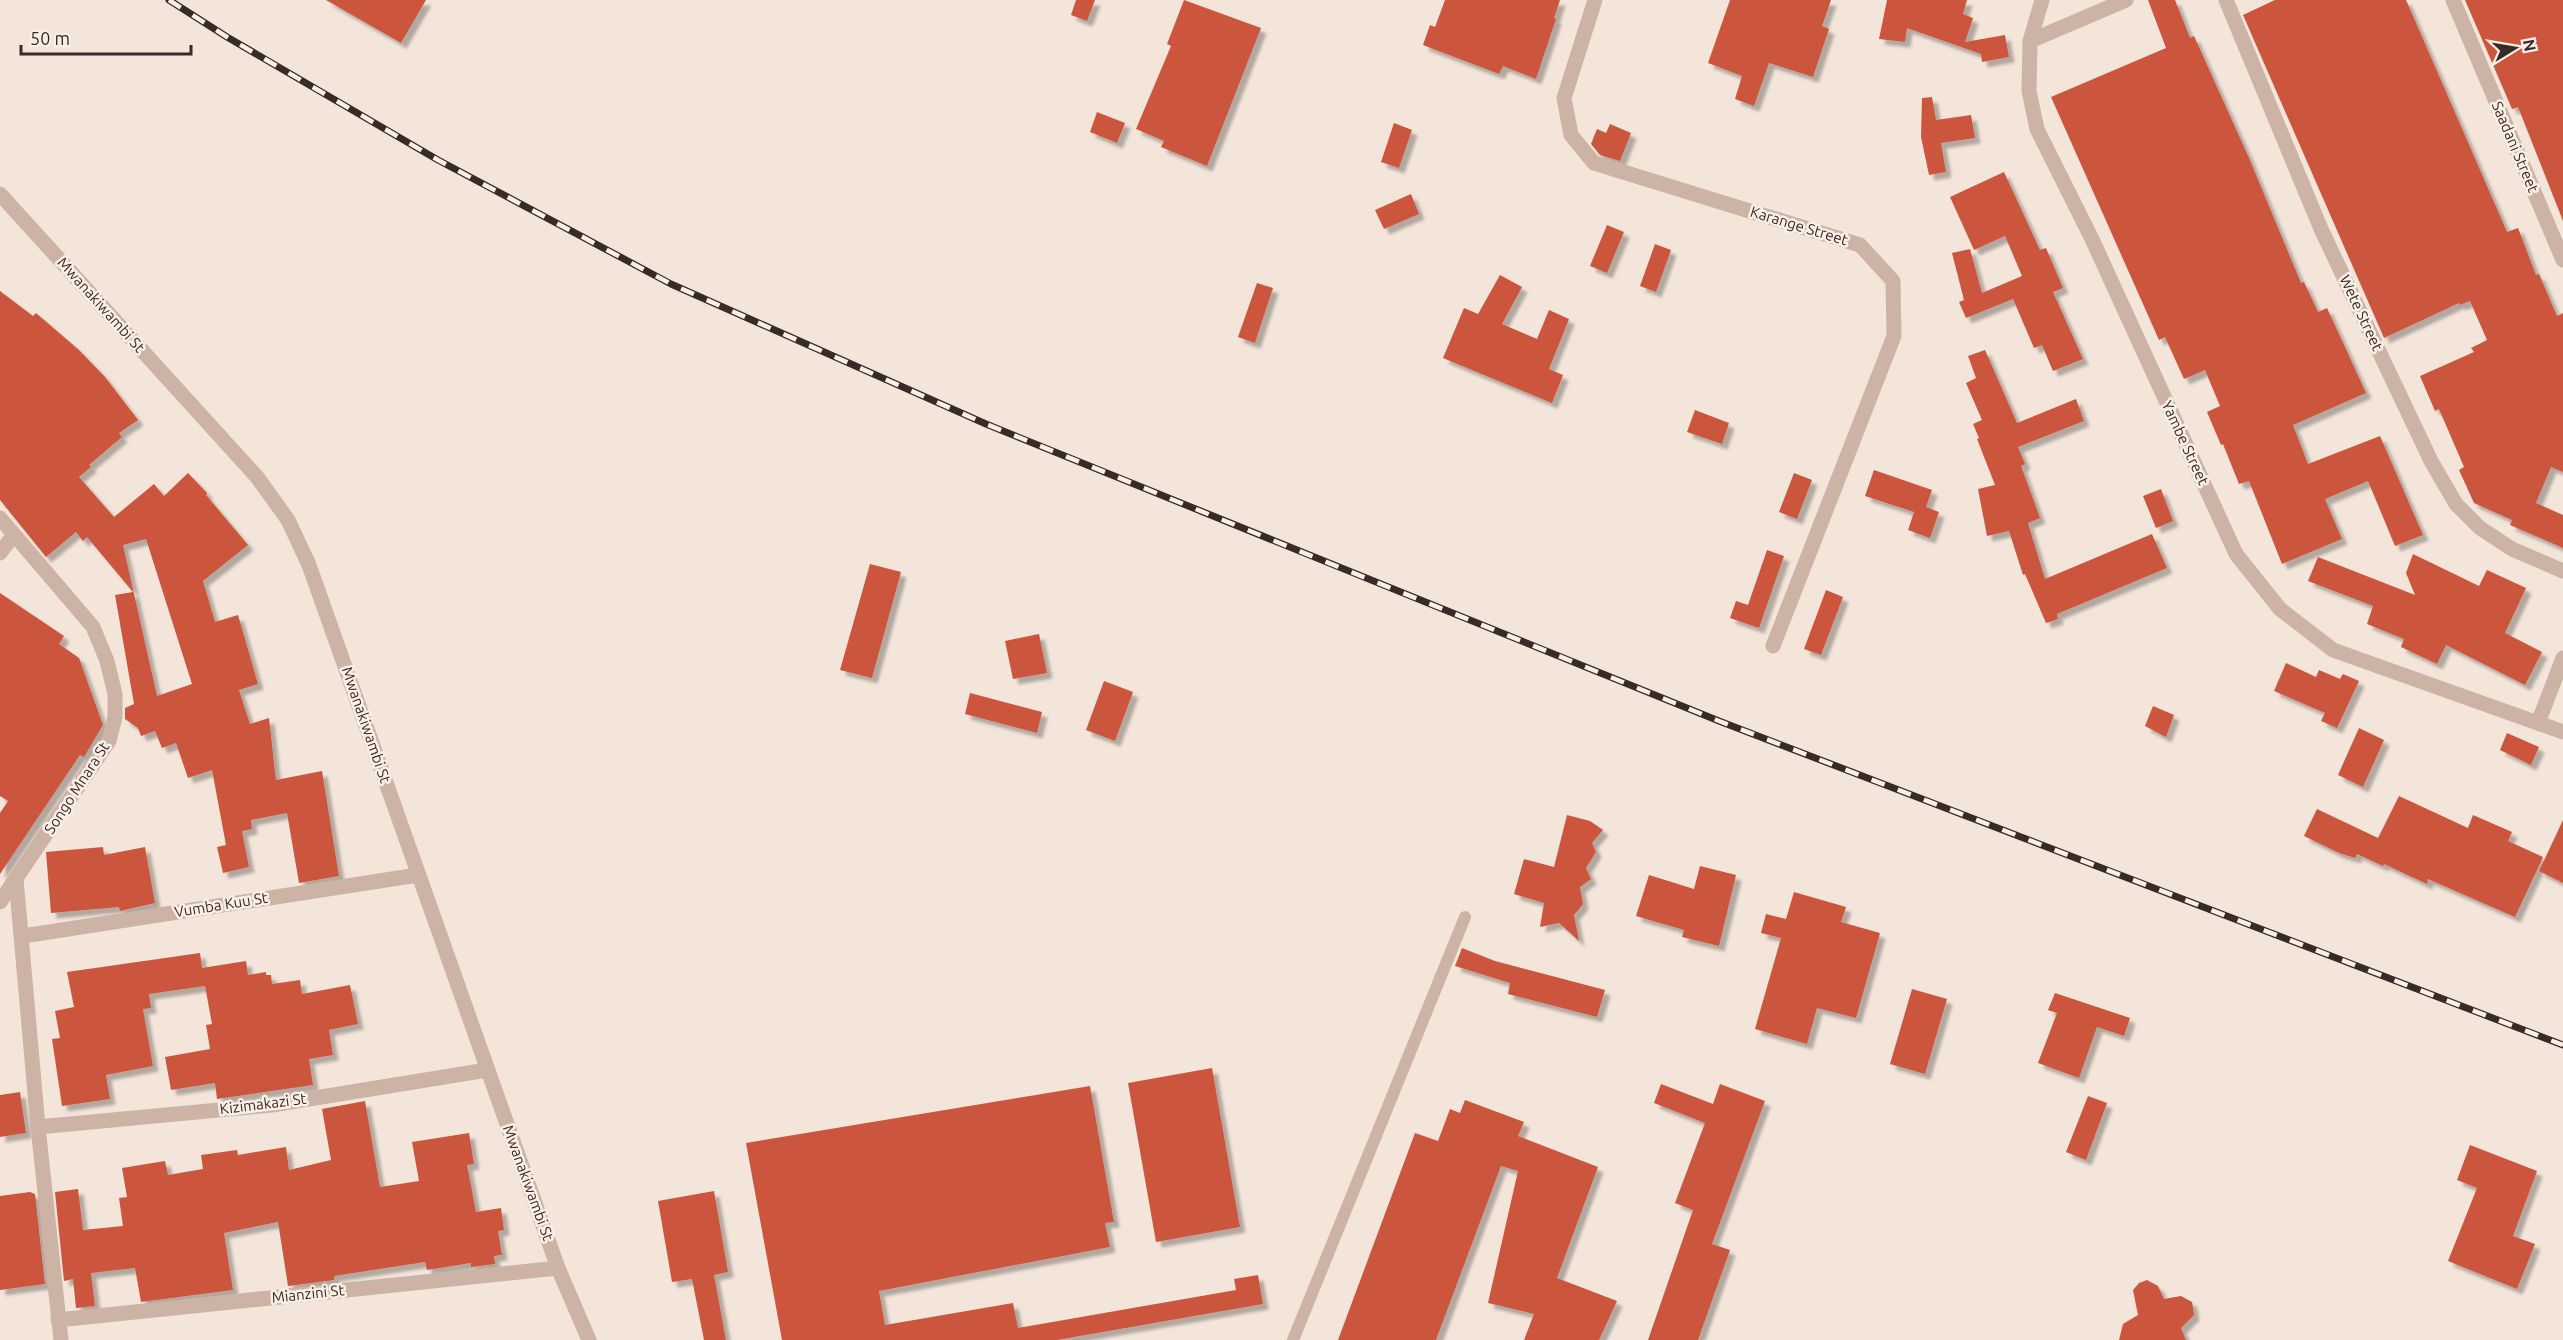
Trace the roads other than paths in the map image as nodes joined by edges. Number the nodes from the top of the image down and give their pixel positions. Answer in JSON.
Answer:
{"nodes":[{"id":1,"x":1595,"y":0,"type":"edge"},
{"id":2,"x":2042,"y":0,"type":"edge"},
{"id":3,"x":2126,"y":0,"type":"edge"},
{"id":4,"x":2226,"y":0,"type":"edge"},
{"id":5,"x":2453,"y":0,"type":"edge"},
{"id":6,"x":2030,"y":41,"type":"junction"},
{"id":7,"x":0,"y":194,"type":"edge"},
{"id":8,"x":2563,"y":260,"type":"edge"},
{"id":9,"x":0,"y":518,"type":"edge"},
{"id":10,"x":13,"y":536,"type":"junction"},
{"id":11,"x":0,"y":553,"type":"edge"},
{"id":12,"x":2563,"y":571,"type":"edge"},
{"id":13,"x":1773,"y":646,"type":"dead end"},
{"id":14,"x":2563,"y":658,"type":"edge"},
{"id":15,"x":2538,"y":723,"type":"junction"},
{"id":16,"x":2563,"y":732,"type":"edge"},
{"id":17,"x":418,"y":875,"type":"junction"},
{"id":18,"x":16,"y":879,"type":"junction"},
{"id":19,"x":0,"y":902,"type":"edge"},
{"id":20,"x":1465,"y":917,"type":"dead end"},
{"id":21,"x":23,"y":936,"type":"junction"},
{"id":22,"x":487,"y":1070,"type":"junction"},
{"id":23,"x":38,"y":1127,"type":"junction"},
{"id":24,"x":558,"y":1268,"type":"junction"},
{"id":25,"x":58,"y":1320,"type":"junction"},
{"id":26,"x":61,"y":1340,"type":"edge"},
{"id":27,"x":589,"y":1340,"type":"edge"},
{"id":28,"x":1293,"y":1340,"type":"edge"}],
"edges":[{"from":1,"to":13,"type":"street","name":"Karange Street"},
{"from":2,"to":6,"type":"street","name":"Yambe Street"},
{"from":3,"to":6,"type":"street"},
{"from":4,"to":12,"type":"street","name":"Wete Street"},
{"from":5,"to":8,"type":"street","name":"Saadani Street"},
{"from":6,"to":15,"type":"street","name":"Yambe Street"},
{"from":7,"to":17,"type":"street","name":"Mwanakiwambi St"},
{"from":9,"to":10,"type":"street","name":"Songo Mnara St"},
{"from":10,"to":11,"type":"street"},
{"from":10,"to":18,"type":"street","name":"Songo Mnara St"},
{"from":14,"to":15,"type":"street"},
{"from":15,"to":16,"type":"street","name":"Yambe Street"},
{"from":17,"to":21,"type":"street","name":"Vumba Kuu St"},
{"from":17,"to":22,"type":"street","name":"Mwanakiwambi St"},
{"from":18,"to":19,"type":"street","name":"Songo Mnara St"},
{"from":18,"to":21,"type":"street"},
{"from":20,"to":28,"type":"lane"},
{"from":21,"to":23,"type":"street"},
{"from":22,"to":23,"type":"street","name":"Kizimakazi St"},
{"from":22,"to":24,"type":"street","name":"Mwanakiwambi St"},
{"from":23,"to":25,"type":"street"},
{"from":24,"to":25,"type":"street","name":"Mianzini St"},
{"from":24,"to":27,"type":"street","name":"Mwanakiwambi St"},
{"from":25,"to":26,"type":"street"}]}
